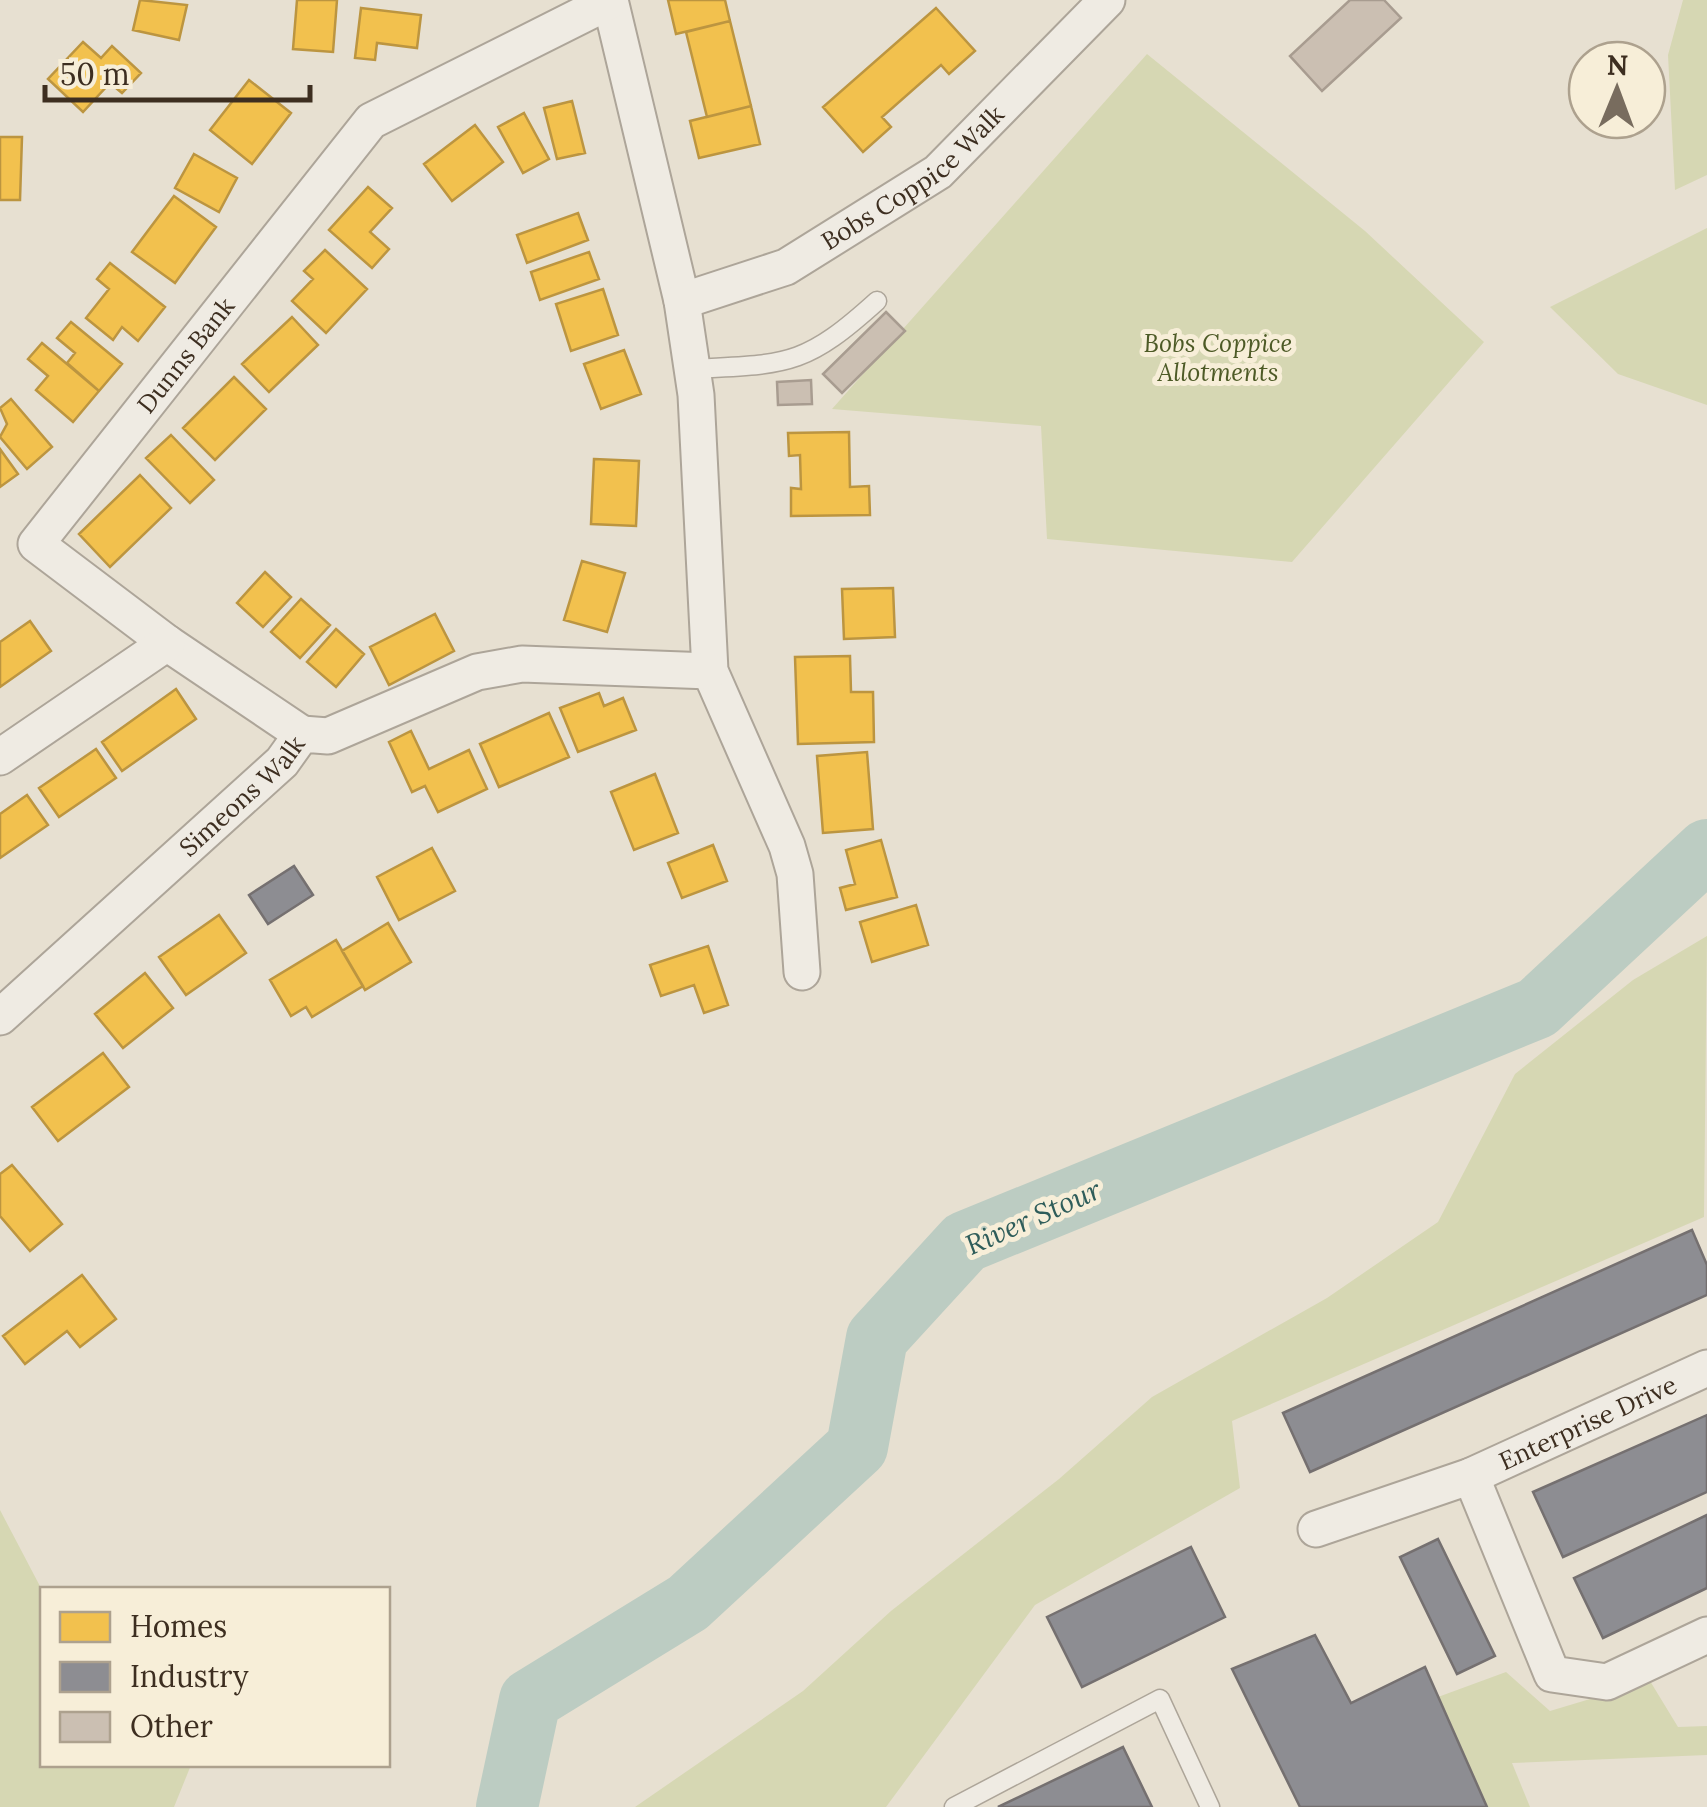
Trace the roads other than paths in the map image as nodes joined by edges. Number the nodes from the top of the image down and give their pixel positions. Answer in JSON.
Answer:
{"nodes":[{"id":1,"x":610,"y":0,"type":"edge"},
{"id":2,"x":1107,"y":0,"type":"edge"},
{"id":3,"x":682,"y":301,"type":"junction"},
{"id":4,"x":877,"y":301,"type":"dead end"},
{"id":5,"x":692,"y":369,"type":"junction"},
{"id":6,"x":166,"y":643,"type":"junction"},
{"id":7,"x":710,"y":670,"type":"junction"},
{"id":8,"x":302,"y":734,"type":"junction"},
{"id":9,"x":0,"y":757,"type":"edge"},
{"id":10,"x":802,"y":972,"type":"dead end"},
{"id":11,"x":0,"y":1017,"type":"edge"},
{"id":12,"x":1707,"y":1368,"type":"edge"},
{"id":13,"x":1471,"y":1476,"type":"junction"},
{"id":14,"x":1316,"y":1529,"type":"dead end"},
{"id":15,"x":1707,"y":1634,"type":"edge"},
{"id":16,"x":954,"y":1807,"type":"edge"},
{"id":17,"x":1210,"y":1807,"type":"edge"}],
"edges":[{"from":1,"to":3,"type":"street","name":"Dunns Bank"},
{"from":1,"to":6,"type":"street","name":"Dunns Bank"},
{"from":2,"to":3,"type":"street","name":"Bobs Coppice Walk"},
{"from":3,"to":5,"type":"street","name":"Dunns Bank"},
{"from":4,"to":5,"type":"lane"},
{"from":5,"to":7,"type":"street","name":"Dunns Bank"},
{"from":6,"to":8,"type":"street","name":"Dunns Bank"},
{"from":6,"to":9,"type":"street"},
{"from":7,"to":8,"type":"street","name":"Simeons Walk"},
{"from":7,"to":10,"type":"street","name":"Dunns Bank"},
{"from":8,"to":11,"type":"street","name":"Simeons Walk"},
{"from":12,"to":13,"type":"street","name":"Enterprise Drive"},
{"from":13,"to":14,"type":"street","name":"Enterprise Drive"},
{"from":13,"to":15,"type":"street","name":"Enterprise Drive"},
{"from":16,"to":17,"type":"lane"}]}
